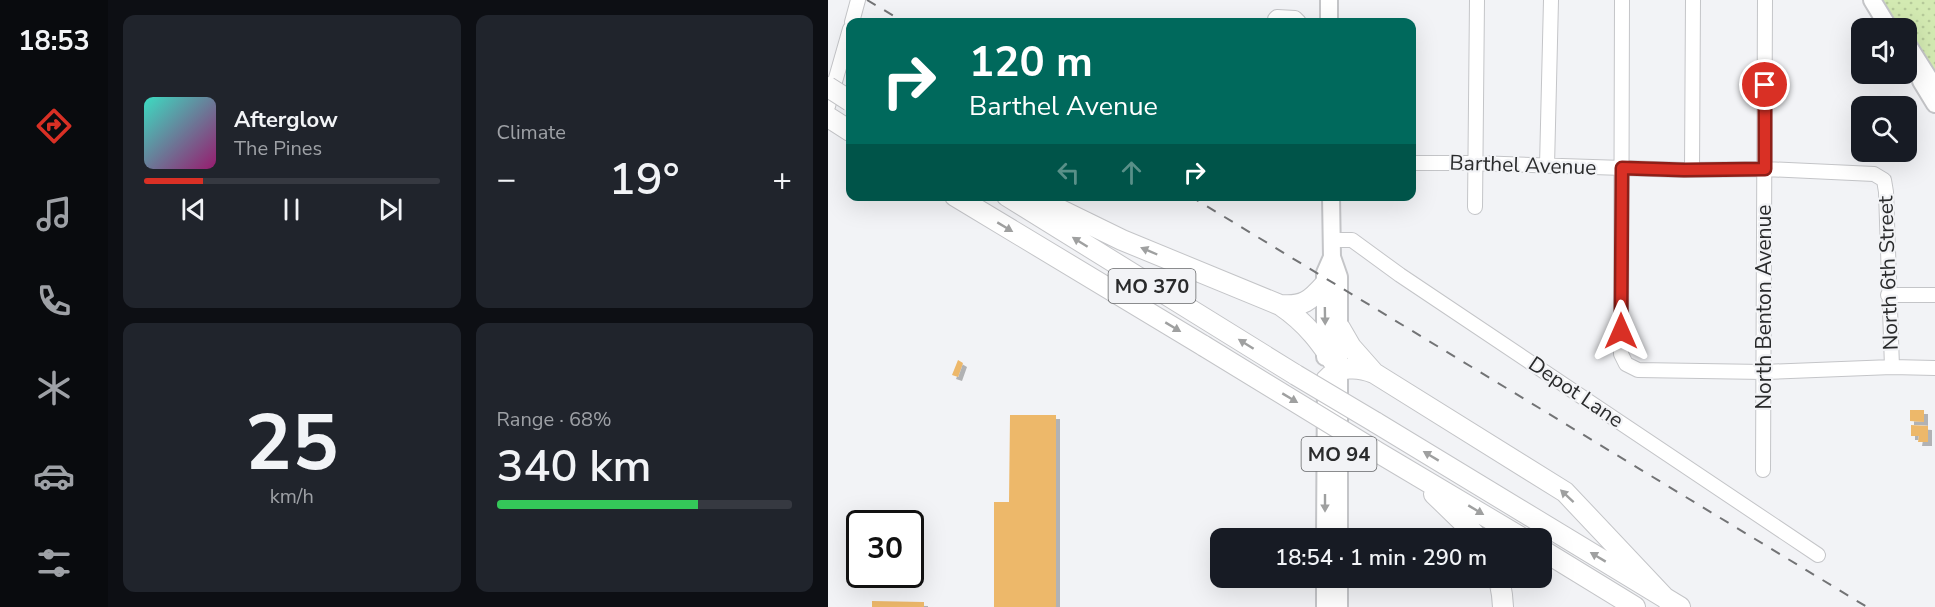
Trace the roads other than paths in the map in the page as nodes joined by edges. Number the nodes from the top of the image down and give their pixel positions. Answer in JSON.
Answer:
{"nodes":[{"id":1,"x":858,"y":0,"type":"edge"},
{"id":2,"x":1329,"y":0,"type":"edge"},
{"id":3,"x":1477,"y":0,"type":"edge"},
{"id":4,"x":1551,"y":0,"type":"edge"},
{"id":5,"x":1622,"y":0,"type":"edge"},
{"id":6,"x":1693,"y":0,"type":"edge"},
{"id":7,"x":1765,"y":0,"type":"edge"},
{"id":8,"x":1872,"y":0,"type":"edge"},
{"id":9,"x":1881,"y":0,"type":"edge"},
{"id":10,"x":853,"y":18,"type":"edge"},
{"id":11,"x":1276,"y":18,"type":"edge"},
{"id":12,"x":1295,"y":18,"type":"edge"},
{"id":13,"x":1329,"y":18,"type":"edge"},
{"id":14,"x":1883,"y":18,"type":"edge"},
{"id":15,"x":1892,"y":18,"type":"edge"},
{"id":16,"x":846,"y":45,"type":"edge"},
{"id":17,"x":1917,"y":59,"type":"edge"},
{"id":18,"x":1917,"y":75,"type":"edge"},
{"id":19,"x":828,"y":87,"type":"edge"},
{"id":20,"x":1935,"y":88,"type":"edge"},
{"id":21,"x":846,"y":98,"type":"edge"},
{"id":22,"x":1935,"y":104,"type":"edge"},
{"id":23,"x":828,"y":106,"type":"edge"},
{"id":24,"x":828,"y":117,"type":"edge"},
{"id":25,"x":846,"y":128,"type":"edge"},
{"id":26,"x":1416,"y":163,"type":"edge"},
{"id":27,"x":1475,"y":163,"type":"junction"},
{"id":28,"x":1547,"y":166,"type":"junction"},
{"id":29,"x":1622,"y":168,"type":"junction"},
{"id":30,"x":1765,"y":169,"type":"junction"},
{"id":31,"x":1692,"y":170,"type":"junction"},
{"id":32,"x":1884,"y":180,"type":"joint"},
{"id":33,"x":963,"y":201,"type":"edge"},
{"id":34,"x":1015,"y":201,"type":"edge"},
{"id":35,"x":1042,"y":201,"type":"edge"},
{"id":36,"x":1331,"y":201,"type":"edge"},
{"id":37,"x":1475,"y":207,"type":"dead end"},
{"id":38,"x":1332,"y":248,"type":"junction"},
{"id":39,"x":1325,"y":284,"type":"junction"},
{"id":40,"x":1935,"y":295,"type":"edge"},
{"id":41,"x":1888,"y":296,"type":"junction"},
{"id":42,"x":1280,"y":305,"type":"junction"},
{"id":43,"x":1340,"y":328,"type":"junction"},
{"id":44,"x":1326,"y":349,"type":"junction"},
{"id":45,"x":1892,"y":366,"type":"junction"},
{"id":46,"x":1935,"y":368,"type":"edge"},
{"id":47,"x":1764,"y":372,"type":"junction"},
{"id":48,"x":1374,"y":373,"type":"junction"},
{"id":49,"x":1332,"y":375,"type":"junction"},
{"id":50,"x":1408,"y":469,"type":"junction"},
{"id":51,"x":1763,"y":470,"type":"dead end"},
{"id":52,"x":1325,"y":528,"type":"edge"},
{"id":53,"x":1339,"y":528,"type":"edge"},
{"id":54,"x":1469,"y":528,"type":"edge"},
{"id":55,"x":1505,"y":528,"type":"edge"},
{"id":56,"x":1818,"y":555,"type":"dead end"},
{"id":57,"x":1552,"y":556,"type":"edge"},
{"id":58,"x":1325,"y":588,"type":"edge"},
{"id":59,"x":1339,"y":588,"type":"edge"},
{"id":60,"x":1500,"y":588,"type":"edge"},
{"id":61,"x":1673,"y":603,"type":"edge"},
{"id":62,"x":1325,"y":607,"type":"edge"},
{"id":63,"x":1339,"y":607,"type":"edge"},
{"id":64,"x":1503,"y":607,"type":"edge"},
{"id":65,"x":1635,"y":607,"type":"edge"}],
"edges":[{"from":1,"to":10,"type":"street"},
{"from":2,"to":13,"type":"main road"},
{"from":3,"to":27,"type":"street"},
{"from":4,"to":28,"type":"street"},
{"from":5,"to":29,"type":"street"},
{"from":6,"to":31,"type":"street"},
{"from":7,"to":30,"type":"street","name":"North Benton Avenue"},
{"from":8,"to":14,"type":"main road"},
{"from":9,"to":15,"type":"main road"},
{"from":11,"to":12,"type":"street"},
{"from":16,"to":23,"type":"street"},
{"from":17,"to":20,"type":"main road"},
{"from":18,"to":22,"type":"main road"},
{"from":19,"to":21,"type":"highway","bridge":true},
{"from":24,"to":25,"type":"highway"},
{"from":26,"to":27,"type":"street","name":"Barthel Avenue"},
{"from":27,"to":28,"type":"street","name":"Barthel Avenue"},
{"from":27,"to":37,"type":"street"},
{"from":28,"to":29,"type":"street","name":"Barthel Avenue"},
{"from":29,"to":31,"type":"street","name":"Barthel Avenue"},
{"from":29,"to":47,"type":"street"},
{"from":30,"to":31,"type":"street","name":"Barthel Avenue"},
{"from":30,"to":32,"type":"street","name":"Barthel Avenue"},
{"from":30,"to":47,"type":"street","name":"North Benton Avenue"},
{"from":32,"to":41,"type":"street","name":"North 6th Street"},
{"from":33,"to":50,"type":"highway","number":"MO 370","one_way":true,"bridge":true},
{"from":61,"to":34,"type":"highway","number":"MO 370","one_way":true,"bridge":true},
{"from":42,"to":35,"type":"highway","one_way":true},
{"from":36,"to":38,"type":"main road","number":"MO 94"},
{"from":38,"to":39,"type":"main road","number":"MO 94"},
{"from":38,"to":43,"type":"main road","number":"MO 94"},
{"from":38,"to":56,"type":"street","name":"Depot Lane"},
{"from":39,"to":42,"type":"highway"},
{"from":39,"to":44,"type":"main road","number":"MO 94","one_way":true},
{"from":40,"to":41,"type":"street"},
{"from":41,"to":45,"type":"street","name":"North 6th Street"},
{"from":42,"to":44,"type":"highway"},
{"from":43,"to":48,"type":"highway"},
{"from":43,"to":49,"type":"main road","number":"MO 94"},
{"from":44,"to":49,"type":"highway"},
{"from":45,"to":46,"type":"street"},
{"from":45,"to":47,"type":"street"},
{"from":47,"to":51,"type":"street","name":"North Benton Avenue"},
{"from":48,"to":49,"type":"highway"},
{"from":61,"to":48,"type":"highway","one_way":true},
{"from":49,"to":52,"type":"main road","number":"MO 94","one_way":true},
{"from":49,"to":53,"type":"main road","number":"MO 94"},
{"from":50,"to":54,"type":"highway"},
{"from":50,"to":55,"type":"highway","number":"MO 370","one_way":true},
{"from":57,"to":65,"type":"highway"},
{"from":58,"to":62,"type":"main road"},
{"from":59,"to":63,"type":"main road"},
{"from":60,"to":64,"type":"highway"}]}
